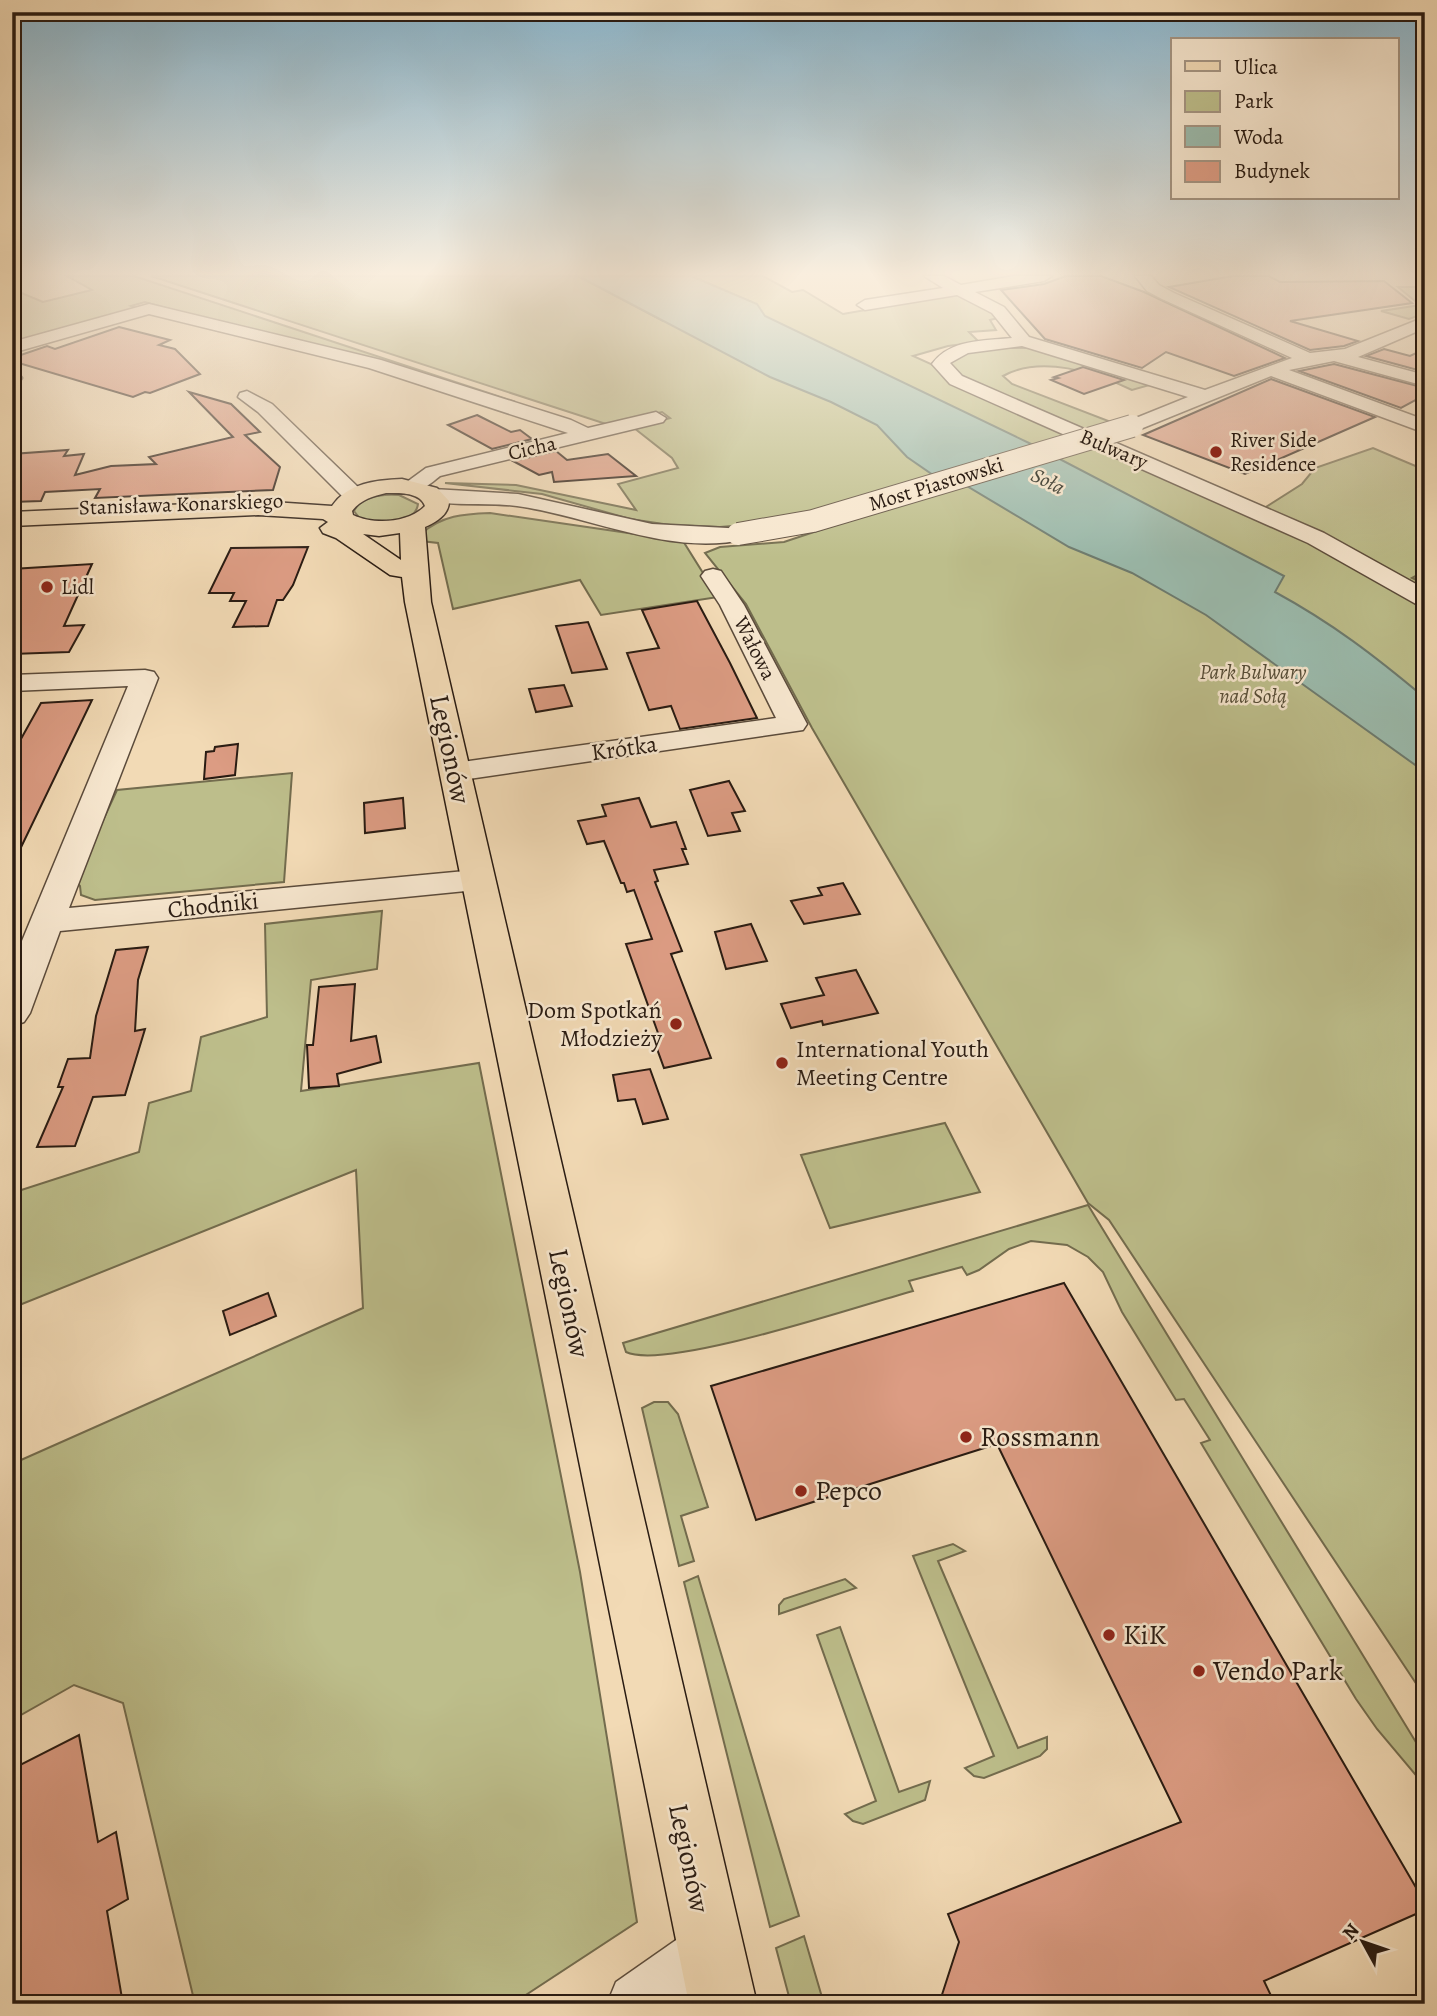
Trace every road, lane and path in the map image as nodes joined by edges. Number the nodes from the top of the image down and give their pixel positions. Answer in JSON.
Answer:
{"nodes":[{"id":1,"x":394,"y":370,"type":"edge"},
{"id":2,"x":947,"y":370,"type":"edge"},
{"id":3,"x":1124,"y":370,"type":"edge"},
{"id":4,"x":1270,"y":370,"type":"joint"},
{"id":5,"x":1386,"y":370,"type":"edge"},
{"id":6,"x":1425,"y":381,"type":"edge"},
{"id":7,"x":247,"y":397,"type":"dead end"},
{"id":8,"x":1206,"y":397,"type":"junction"},
{"id":9,"x":656,"y":418,"type":"dead end"},
{"id":10,"x":1425,"y":426,"type":"edge"},
{"id":11,"x":586,"y":435,"type":"junction"},
{"id":12,"x":349,"y":503,"type":"junction"},
{"id":13,"x":422,"y":506,"type":"junction"},
{"id":14,"x":231,"y":509,"type":"junction"},
{"id":15,"x":12,"y":512,"type":"edge"},
{"id":16,"x":12,"y":519,"type":"edge"},
{"id":17,"x":368,"y":528,"type":"junction"},
{"id":18,"x":713,"y":576,"type":"dead end"},
{"id":19,"x":409,"y":586,"type":"junction"},
{"id":20,"x":1425,"y":599,"type":"edge"},
{"id":21,"x":12,"y":683,"type":"edge"},
{"id":22,"x":793,"y":724,"type":"joint"},
{"id":23,"x":455,"y":772,"type":"junction"},
{"id":24,"x":477,"y":880,"type":"junction"},
{"id":25,"x":48,"y":921,"type":"junction"},
{"id":26,"x":12,"y":1013,"type":"edge"},
{"id":27,"x":717,"y":1978,"type":"edge"},
{"id":28,"x":638,"y":2004,"type":"edge"}],
"edges":[{"from":1,"to":11,"type":"street"},
{"from":2,"to":20,"type":"street","name":"Bulwary"},
{"from":3,"to":8,"type":"street"},
{"from":4,"to":8,"type":"street","name":"Most Piastowski"},
{"from":4,"to":10,"type":"street"},
{"from":5,"to":6,"type":"street"},
{"from":7,"to":12,"type":"street"},
{"from":8,"to":13,"type":"street","name":"Most Piastowski","bridge":true},
{"from":9,"to":11,"type":"street","name":"Cicha"},
{"from":11,"to":13,"type":"street","name":"Cicha"},
{"from":12,"to":13,"type":"main road"},
{"from":12,"to":14,"type":"main road","name":"Stanisława Konarskiego"},
{"from":12,"to":15,"type":"main road","name":"Stanisława Konarskiego"},
{"from":12,"to":17,"type":"main road"},
{"from":13,"to":17,"type":"main road"},
{"from":13,"to":19,"type":"main road","name":"Legionów"},
{"from":14,"to":16,"type":"main road","name":"Stanisława Konarskiego"},
{"from":14,"to":19,"type":"main road"},
{"from":17,"to":19,"type":"main road","name":"Legionów"},
{"from":18,"to":22,"type":"street","name":"Wałowa"},
{"from":19,"to":23,"type":"main road","name":"Legionów"},
{"from":21,"to":25,"type":"street"},
{"from":22,"to":23,"type":"street","name":"Krótka"},
{"from":23,"to":24,"type":"main road","name":"Legionów"},
{"from":24,"to":25,"type":"street","name":"Chodniki"},
{"from":24,"to":27,"type":"main road","name":"Legionów"},
{"from":25,"to":26,"type":"street"},
{"from":27,"to":28,"type":"street"}]}
